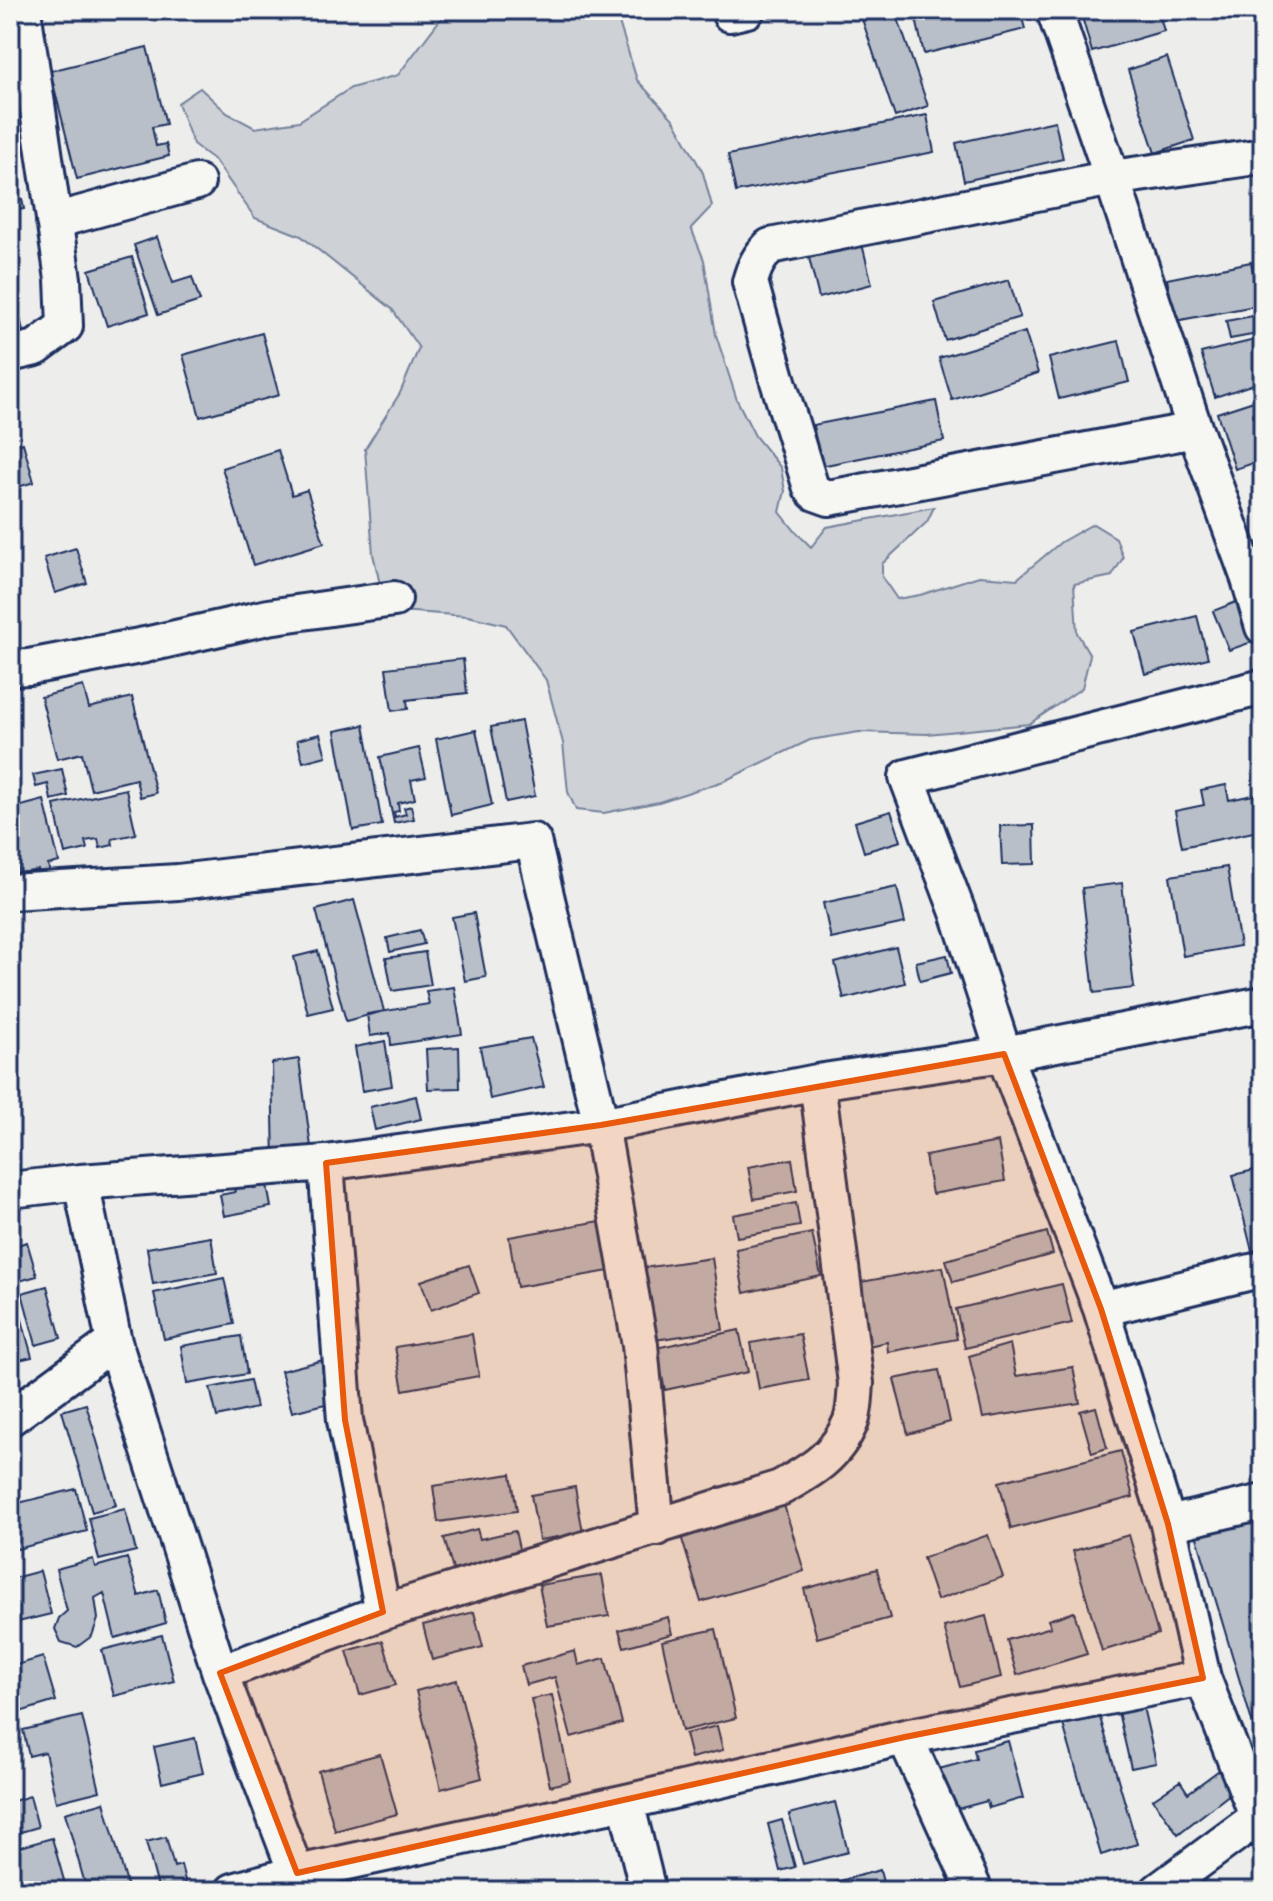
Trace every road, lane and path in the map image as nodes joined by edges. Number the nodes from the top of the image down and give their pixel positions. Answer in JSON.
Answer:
{"nodes":[{"id":1,"x":23,"y":10,"type":"edge"},
{"id":2,"x":1054,"y":10,"type":"edge"},
{"id":3,"x":1263,"y":156,"type":"edge"},
{"id":4,"x":1112,"y":178,"type":"junction"},
{"id":5,"x":197,"y":182,"type":"dead end"},
{"id":6,"x":54,"y":221,"type":"junction"},
{"id":7,"x":10,"y":354,"type":"edge"},
{"id":8,"x":1195,"y":430,"type":"junction"},
{"id":9,"x":394,"y":599,"type":"dead end"},
{"id":10,"x":1263,"y":627,"type":"edge"},
{"id":11,"x":10,"y":668,"type":"edge"},
{"id":12,"x":1263,"y":687,"type":"edge"},
{"id":13,"x":12,"y":885,"type":"edge"},
{"id":14,"x":1263,"y":1004,"type":"edge"},
{"id":15,"x":1004,"y":1054,"type":"junction"},
{"id":16,"x":817,"y":1082,"type":"junction"},
{"id":17,"x":601,"y":1125,"type":"junction"},
{"id":18,"x":326,"y":1163,"type":"junction"},
{"id":19,"x":81,"y":1182,"type":"junction"},
{"id":20,"x":10,"y":1190,"type":"edge"},
{"id":21,"x":1263,"y":1269,"type":"edge"},
{"id":22,"x":1101,"y":1309,"type":"junction"},
{"id":23,"x":114,"y":1342,"type":"junction"},
{"id":24,"x":10,"y":1418,"type":"edge"},
{"id":25,"x":1263,"y":1502,"type":"edge"},
{"id":26,"x":1168,"y":1524,"type":"junction"},
{"id":27,"x":657,"y":1528,"type":"junction"},
{"id":28,"x":383,"y":1612,"type":"junction"},
{"id":29,"x":220,"y":1673,"type":"junction"},
{"id":30,"x":1203,"y":1678,"type":"junction"},
{"id":31,"x":905,"y":1737,"type":"junction"},
{"id":32,"x":626,"y":1802,"type":"junction"},
{"id":33,"x":1260,"y":1825,"type":"edge"},
{"id":34,"x":300,"y":1882,"type":"edge"},
{"id":35,"x":233,"y":1891,"type":"edge"},
{"id":36,"x":648,"y":1891,"type":"edge"},
{"id":37,"x":975,"y":1891,"type":"edge"},
{"id":38,"x":1158,"y":1891,"type":"edge"}],
"edges":[{"from":1,"to":6,"type":"street"},
{"from":2,"to":4,"type":"street"},
{"from":3,"to":4,"type":"street"},
{"from":4,"to":8,"type":"street"},
{"from":4,"to":8,"type":"street"},
{"from":5,"to":6,"type":"street"},
{"from":6,"to":7,"type":"street"},
{"from":8,"to":10,"type":"street"},
{"from":9,"to":11,"type":"street"},
{"from":12,"to":15,"type":"street"},
{"from":13,"to":17,"type":"street"},
{"from":14,"to":15,"type":"street"},
{"from":15,"to":16,"type":"street"},
{"from":15,"to":22,"type":"street"},
{"from":16,"to":17,"type":"street"},
{"from":16,"to":27,"type":"street"},
{"from":17,"to":18,"type":"street"},
{"from":17,"to":27,"type":"street"},
{"from":18,"to":19,"type":"street"},
{"from":18,"to":28,"type":"street"},
{"from":19,"to":20,"type":"street"},
{"from":19,"to":23,"type":"street"},
{"from":21,"to":22,"type":"street"},
{"from":22,"to":26,"type":"street"},
{"from":23,"to":24,"type":"street"},
{"from":23,"to":29,"type":"street"},
{"from":25,"to":26,"type":"street"},
{"from":26,"to":30,"type":"street"},
{"from":27,"to":28,"type":"street"},
{"from":28,"to":29,"type":"street"},
{"from":29,"to":34,"type":"street"},
{"from":30,"to":31,"type":"street"},
{"from":30,"to":33,"type":"street"},
{"from":31,"to":32,"type":"street"},
{"from":31,"to":37,"type":"street"},
{"from":32,"to":34,"type":"street"},
{"from":32,"to":36,"type":"street"},
{"from":33,"to":38,"type":"street"},
{"from":34,"to":35,"type":"street"}]}
